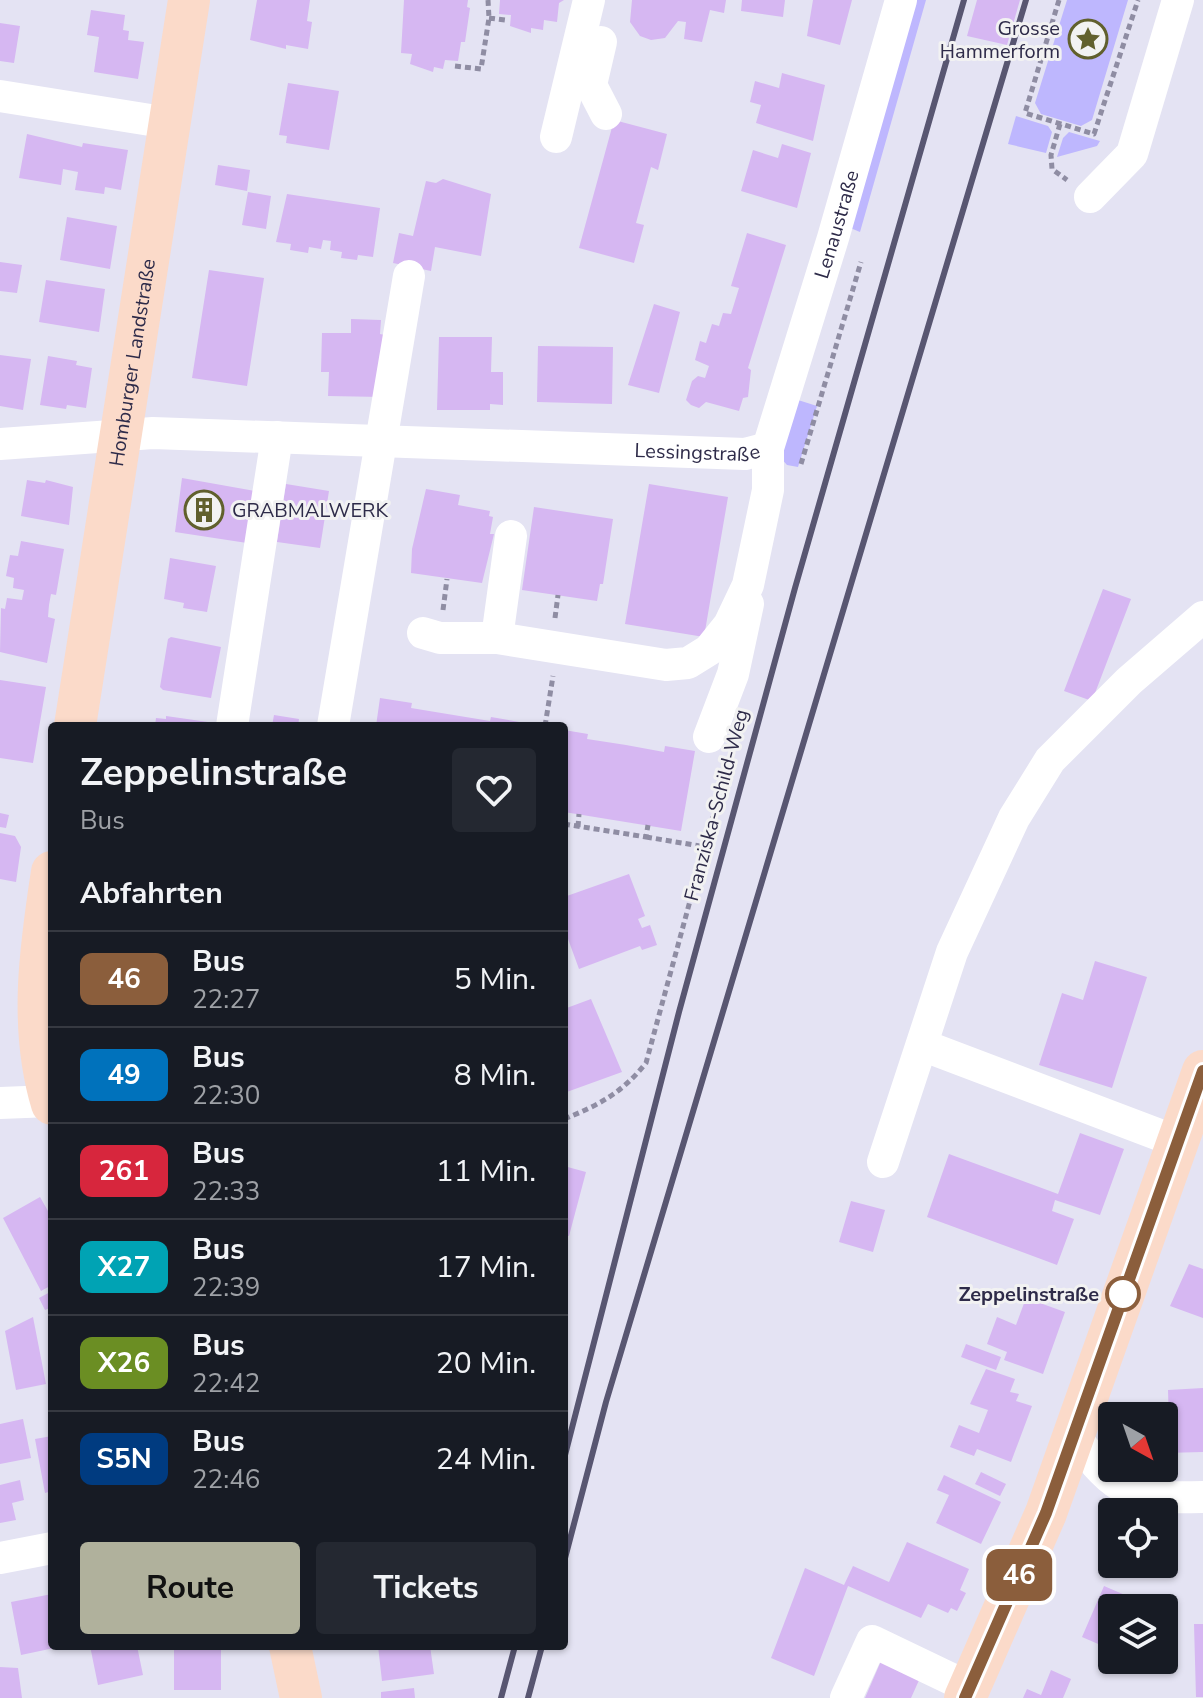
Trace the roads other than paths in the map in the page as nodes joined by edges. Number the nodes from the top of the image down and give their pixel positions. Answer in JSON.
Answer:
{"nodes":[{"id":1,"x":189,"y":0,"type":"edge"},
{"id":2,"x":589,"y":0,"type":"edge"},
{"id":3,"x":609,"y":0,"type":"edge"},
{"id":4,"x":901,"y":0,"type":"edge"},
{"id":5,"x":1178,"y":0,"type":"edge"},
{"id":6,"x":0,"y":96,"type":"edge"},
{"id":7,"x":606,"y":114,"type":"dead end"},
{"id":8,"x":169,"y":123,"type":"junction"},
{"id":9,"x":556,"y":137,"type":"dead end"},
{"id":10,"x":1090,"y":197,"type":"dead end"},
{"id":11,"x":409,"y":276,"type":"dead end"},
{"id":12,"x":120,"y":436,"type":"junction"},
{"id":13,"x":277,"y":437,"type":"junction"},
{"id":14,"x":381,"y":440,"type":"junction"},
{"id":15,"x":0,"y":444,"type":"edge"},
{"id":16,"x":768,"y":448,"type":"junction"},
{"id":17,"x":511,"y":536,"type":"dead end"},
{"id":18,"x":748,"y":585,"type":"junction"},
{"id":19,"x":1203,"y":617,"type":"edge"},
{"id":20,"x":423,"y":633,"type":"dead end"},
{"id":21,"x":497,"y":638,"type":"junction"},
{"id":22,"x":76,"y":722,"type":"edge"},
{"id":23,"x":233,"y":722,"type":"edge"},
{"id":24,"x":334,"y":722,"type":"edge"},
{"id":25,"x":719,"y":748,"type":"road end"},
{"id":26,"x":48,"y":910,"type":"edge"},
{"id":27,"x":922,"y":1045,"type":"junction"},
{"id":28,"x":1203,"y":1071,"type":"edge"},
{"id":29,"x":48,"y":1084,"type":"edge"},
{"id":30,"x":0,"y":1103,"type":"edge"},
{"id":31,"x":48,"y":1103,"type":"edge"},
{"id":32,"x":1178,"y":1142,"type":"junction"},
{"id":33,"x":883,"y":1162,"type":"dead end"},
{"id":34,"x":1075,"y":1436,"type":"junction"},
{"id":35,"x":1203,"y":1497,"type":"edge"},
{"id":36,"x":48,"y":1549,"type":"edge"},
{"id":37,"x":0,"y":1558,"type":"edge"},
{"id":38,"x":291,"y":1650,"type":"edge"},
{"id":39,"x":314,"y":1650,"type":"edge"},
{"id":40,"x":968,"y":1693,"type":"edge"},
{"id":41,"x":301,"y":1698,"type":"edge"},
{"id":42,"x":323,"y":1698,"type":"edge"},
{"id":43,"x":846,"y":1698,"type":"edge"}],
"edges":[{"from":1,"to":8,"type":"main road","name":"Homburger Landstraße"},
{"from":2,"to":9,"type":"street"},
{"from":3,"to":7,"type":"street"},
{"from":4,"to":16,"type":"street","name":"Lenaustraße"},
{"from":5,"to":10,"type":"street"},
{"from":6,"to":8,"type":"street"},
{"from":8,"to":12,"type":"main road","name":"Homburger Landstraße"},
{"from":11,"to":14,"type":"street"},
{"from":12,"to":13,"type":"street","name":"Lessingstraße"},
{"from":12,"to":15,"type":"street","name":"Lessingstraße"},
{"from":12,"to":22,"type":"main road","name":"Homburger Landstraße"},
{"from":13,"to":14,"type":"street","name":"Lessingstraße"},
{"from":13,"to":23,"type":"street"},
{"from":14,"to":16,"type":"street","name":"Lessingstraße"},
{"from":14,"to":24,"type":"street"},
{"from":16,"to":18,"type":"street","name":"Lessingstraße"},
{"from":17,"to":21,"type":"street"},
{"from":18,"to":21,"type":"street","name":"Lessingstraße"},
{"from":18,"to":25,"type":"street"},
{"from":19,"to":27,"type":"street"},
{"from":20,"to":21,"type":"street","name":"Lessingstraße"},
{"from":26,"to":29,"type":"main road"},
{"from":27,"to":32,"type":"street"},
{"from":27,"to":33,"type":"street"},
{"from":28,"to":32,"type":"main road"},
{"from":30,"to":31,"type":"street"},
{"from":32,"to":34,"type":"main road"},
{"from":34,"to":35,"type":"street"},
{"from":34,"to":40,"type":"main road"},
{"from":36,"to":37,"type":"street"},
{"from":38,"to":41,"type":"main road"},
{"from":39,"to":42,"type":"main road"},
{"from":40,"to":43,"type":"street"}]}
